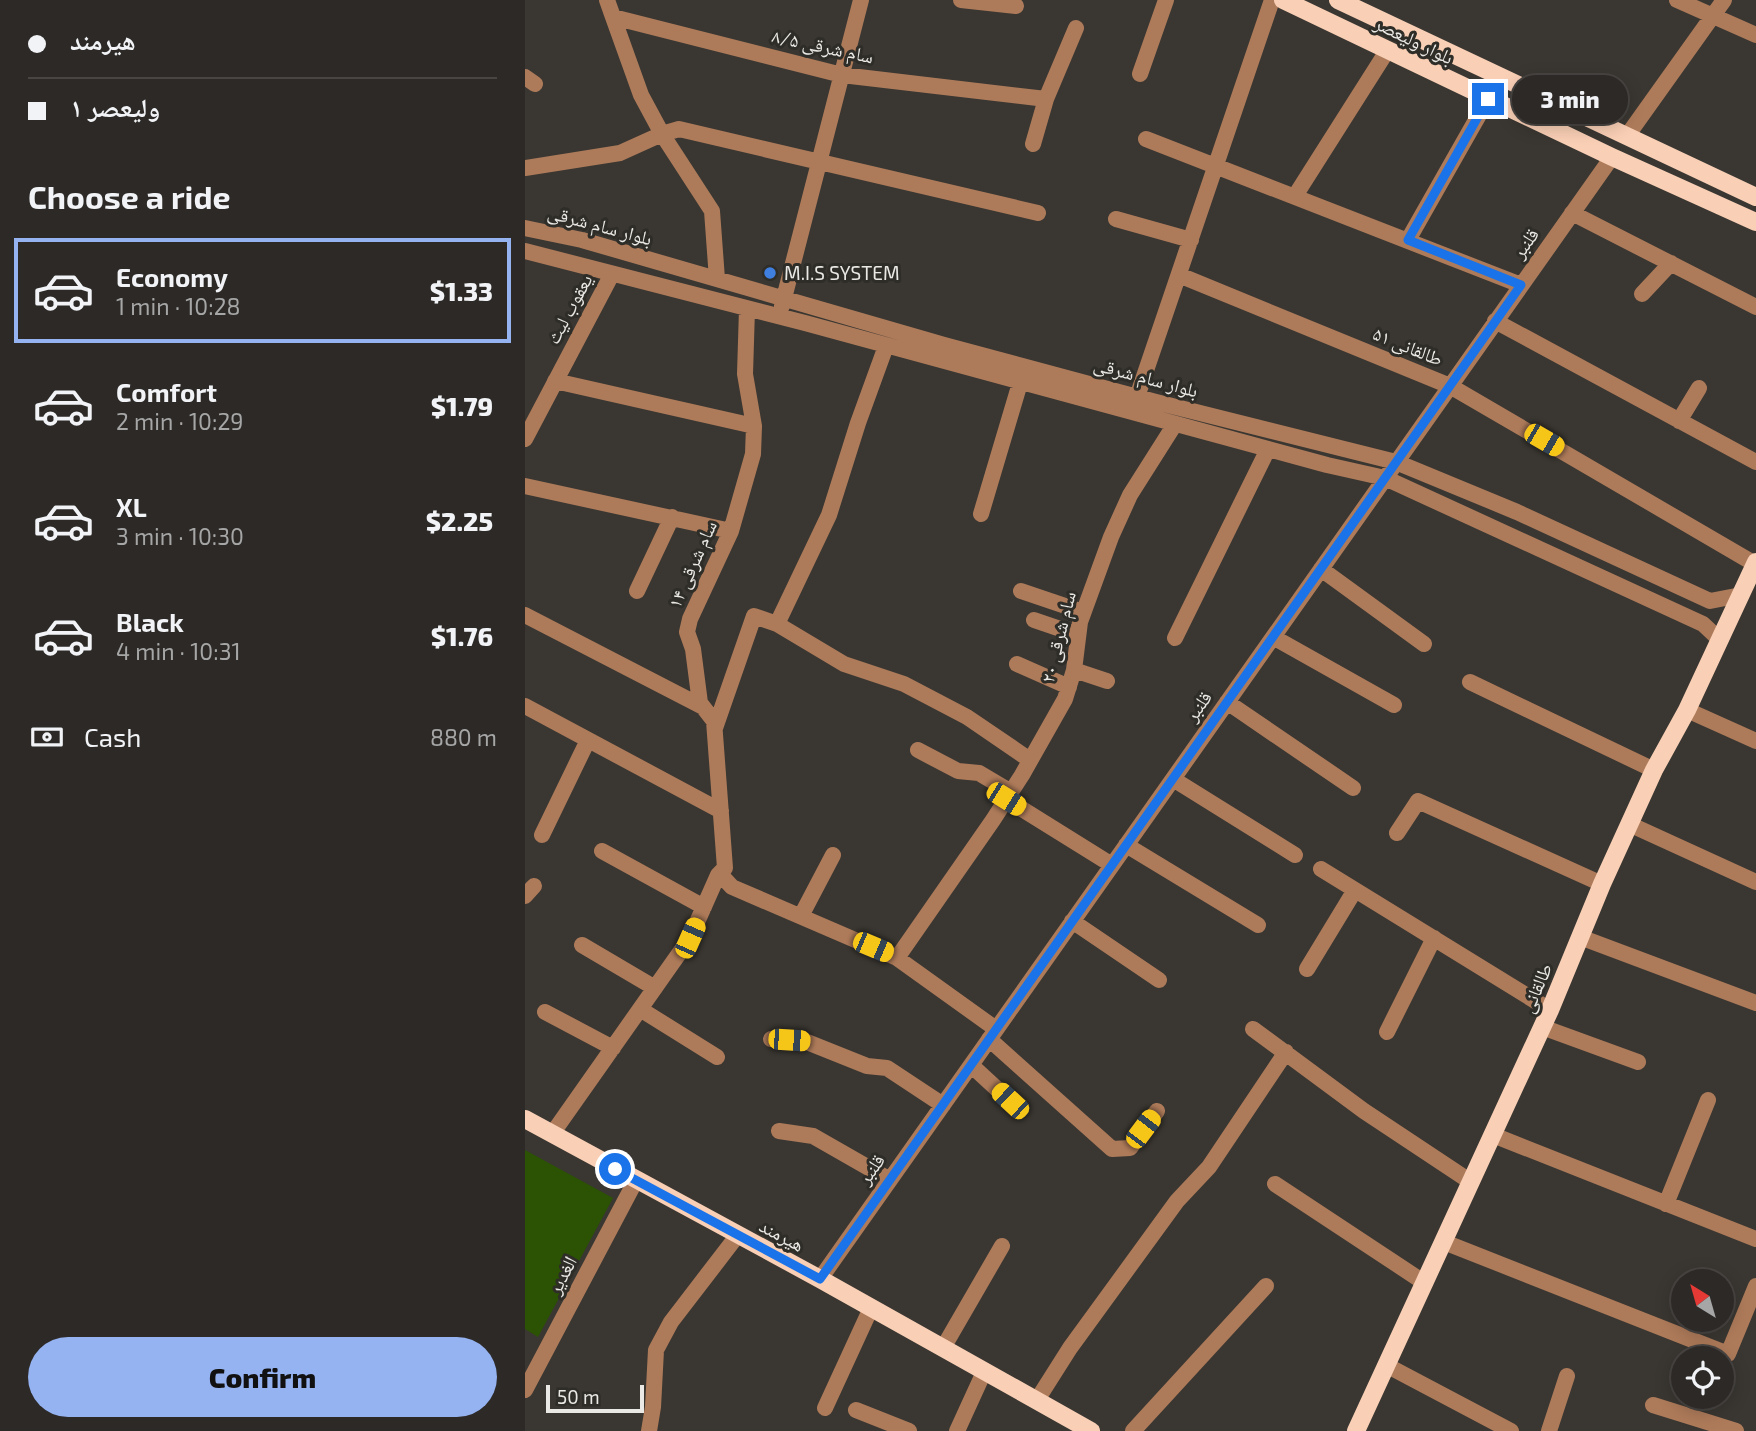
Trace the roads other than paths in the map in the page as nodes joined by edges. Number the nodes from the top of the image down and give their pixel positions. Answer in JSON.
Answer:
{"nodes":[{"id":1,"x":607,"y":0,"type":"edge"},
{"id":2,"x":861,"y":0,"type":"edge"},
{"id":3,"x":961,"y":0,"type":"edge"},
{"id":4,"x":1166,"y":0,"type":"edge"},
{"id":5,"x":1272,"y":0,"type":"edge"},
{"id":6,"x":1283,"y":0,"type":"edge"},
{"id":7,"x":1338,"y":0,"type":"edge"},
{"id":8,"x":1677,"y":0,"type":"edge"},
{"id":9,"x":1724,"y":0,"type":"edge"},
{"id":10,"x":1016,"y":6,"type":"dead end"},
{"id":11,"x":1713,"y":16,"type":"junction"},
{"id":12,"x":613,"y":17,"type":"junction"},
{"id":13,"x":1076,"y":27,"type":"dead end"},
{"id":14,"x":1756,"y":34,"type":"edge"},
{"id":15,"x":1387,"y":51,"type":"junction"},
{"id":16,"x":1140,"y":74,"type":"dead end"},
{"id":17,"x":842,"y":75,"type":"junction"},
{"id":18,"x":1046,"y":99,"type":"junction"},
{"id":19,"x":1488,"y":99,"type":"junction"},
{"id":20,"x":662,"y":134,"type":"junction"},
{"id":21,"x":1627,"y":136,"type":"junction"},
{"id":22,"x":1146,"y":139,"type":"dead end"},
{"id":23,"x":1033,"y":144,"type":"dead end"},
{"id":24,"x":1612,"y":158,"type":"junction"},
{"id":25,"x":820,"y":163,"type":"junction"},
{"id":26,"x":1216,"y":165,"type":"junction"},
{"id":27,"x":525,"y":168,"type":"edge"},
{"id":28,"x":1295,"y":196,"type":"junction"},
{"id":29,"x":1756,"y":197,"type":"edge"},
{"id":30,"x":1038,"y":213,"type":"dead end"},
{"id":31,"x":1572,"y":213,"type":"junction"},
{"id":32,"x":1116,"y":219,"type":"dead end"},
{"id":33,"x":1756,"y":222,"type":"edge"},
{"id":34,"x":525,"y":228,"type":"edge"},
{"id":35,"x":1191,"y":240,"type":"junction"},
{"id":36,"x":1408,"y":240,"type":"junction"},
{"id":37,"x":525,"y":251,"type":"edge"},
{"id":38,"x":1671,"y":263,"type":"junction"},
{"id":39,"x":612,"y":274,"type":"junction"},
{"id":40,"x":1179,"y":275,"type":"junction"},
{"id":41,"x":717,"y":279,"type":"junction"},
{"id":42,"x":1521,"y":285,"type":"junction"},
{"id":43,"x":1642,"y":294,"type":"dead end"},
{"id":44,"x":785,"y":299,"type":"junction"},
{"id":45,"x":1756,"y":307,"type":"edge"},
{"id":46,"x":747,"y":309,"type":"junction"},
{"id":47,"x":779,"y":317,"type":"junction"},
{"id":48,"x":1495,"y":321,"type":"junction"},
{"id":49,"x":886,"y":346,"type":"junction"},
{"id":50,"x":555,"y":381,"type":"junction"},
{"id":51,"x":1020,"y":383,"type":"junction"},
{"id":52,"x":1450,"y":386,"type":"junction"},
{"id":53,"x":1699,"y":388,"type":"dead end"},
{"id":54,"x":1137,"y":397,"type":"junction"},
{"id":55,"x":1679,"y":421,"type":"junction"},
{"id":56,"x":1175,"y":424,"type":"junction"},
{"id":57,"x":754,"y":426,"type":"junction"},
{"id":58,"x":525,"y":439,"type":"edge"},
{"id":59,"x":1268,"y":449,"type":"junction"},
{"id":60,"x":1397,"y":462,"type":"junction"},
{"id":61,"x":1756,"y":462,"type":"edge"},
{"id":62,"x":1385,"y":478,"type":"junction"},
{"id":63,"x":525,"y":486,"type":"edge"},
{"id":64,"x":981,"y":514,"type":"dead end"},
{"id":65,"x":672,"y":517,"type":"junction"},
{"id":66,"x":731,"y":531,"type":"junction"},
{"id":67,"x":1756,"y":563,"type":"edge"},
{"id":68,"x":1321,"y":569,"type":"junction"},
{"id":69,"x":1748,"y":587,"type":"edge"},
{"id":70,"x":637,"y":591,"type":"dead end"},
{"id":71,"x":1021,"y":591,"type":"dead end"},
{"id":72,"x":1083,"y":612,"type":"junction"},
{"id":73,"x":525,"y":615,"type":"edge"},
{"id":74,"x":1034,"y":620,"type":"dead end"},
{"id":75,"x":777,"y":624,"type":"junction"},
{"id":76,"x":1078,"y":635,"type":"junction"},
{"id":77,"x":1273,"y":637,"type":"junction"},
{"id":78,"x":1175,"y":638,"type":"dead end"},
{"id":79,"x":1720,"y":640,"type":"junction"},
{"id":80,"x":1424,"y":644,"type":"dead end"},
{"id":81,"x":1017,"y":664,"type":"dead end"},
{"id":82,"x":1074,"y":670,"type":"junction"},
{"id":83,"x":1107,"y":681,"type":"dead end"},
{"id":84,"x":1470,"y":682,"type":"dead end"},
{"id":85,"x":1069,"y":687,"type":"junction"},
{"id":86,"x":1227,"y":702,"type":"junction"},
{"id":87,"x":1394,"y":705,"type":"dead end"},
{"id":88,"x":525,"y":706,"type":"edge"},
{"id":89,"x":703,"y":707,"type":"junction"},
{"id":90,"x":1687,"y":710,"type":"junction"},
{"id":91,"x":715,"y":728,"type":"junction"},
{"id":92,"x":588,"y":740,"type":"junction"},
{"id":93,"x":1756,"y":741,"type":"edge"},
{"id":94,"x":918,"y":750,"type":"dead end"},
{"id":95,"x":1030,"y":760,"type":"junction"},
{"id":96,"x":1654,"y":770,"type":"junction"},
{"id":97,"x":1173,"y":779,"type":"junction"},
{"id":98,"x":1353,"y":788,"type":"dead end"},
{"id":99,"x":1009,"y":795,"type":"junction"},
{"id":100,"x":721,"y":811,"type":"junction"},
{"id":101,"x":1629,"y":824,"type":"junction"},
{"id":102,"x":1397,"y":833,"type":"dead end"},
{"id":103,"x":542,"y":835,"type":"dead end"},
{"id":104,"x":1126,"y":845,"type":"junction"},
{"id":105,"x":602,"y":851,"type":"dead end"},
{"id":106,"x":833,"y":855,"type":"dead end"},
{"id":107,"x":1295,"y":855,"type":"dead end"},
{"id":108,"x":1112,"y":865,"type":"junction"},
{"id":109,"x":1321,"y":869,"type":"dead end"},
{"id":110,"x":720,"y":874,"type":"junction"},
{"id":111,"x":1756,"y":882,"type":"edge"},
{"id":112,"x":1602,"y":884,"type":"junction"},
{"id":113,"x":1355,"y":890,"type":"junction"},
{"id":114,"x":704,"y":907,"type":"junction"},
{"id":115,"x":801,"y":916,"type":"junction"},
{"id":116,"x":1072,"y":921,"type":"junction"},
{"id":117,"x":1258,"y":925,"type":"dead end"},
{"id":118,"x":1580,"y":937,"type":"junction"},
{"id":119,"x":1434,"y":938,"type":"junction"},
{"id":120,"x":582,"y":945,"type":"dead end"},
{"id":121,"x":897,"y":958,"type":"junction"},
{"id":122,"x":1307,"y":969,"type":"dead end"},
{"id":123,"x":1159,"y":980,"type":"dead end"},
{"id":124,"x":655,"y":988,"type":"junction"},
{"id":125,"x":1756,"y":1003,"type":"edge"},
{"id":126,"x":640,"y":1009,"type":"junction"},
{"id":127,"x":1550,"y":1010,"type":"junction"},
{"id":128,"x":545,"y":1012,"type":"dead end"},
{"id":129,"x":1542,"y":1027,"type":"junction"},
{"id":130,"x":1253,"y":1029,"type":"dead end"},
{"id":131,"x":1387,"y":1032,"type":"dead end"},
{"id":132,"x":992,"y":1034,"type":"junction"},
{"id":133,"x":771,"y":1039,"type":"dead end"},
{"id":134,"x":613,"y":1048,"type":"junction"},
{"id":135,"x":1286,"y":1052,"type":"junction"},
{"id":136,"x":717,"y":1057,"type":"dead end"},
{"id":137,"x":1638,"y":1062,"type":"dead end"},
{"id":138,"x":971,"y":1065,"type":"junction"},
{"id":139,"x":1708,"y":1100,"type":"dead end"},
{"id":140,"x":1010,"y":1101,"type":"dead end"},
{"id":141,"x":943,"y":1105,"type":"junction"},
{"id":142,"x":1157,"y":1111,"type":"dead end"},
{"id":143,"x":525,"y":1119,"type":"edge"},
{"id":144,"x":779,"y":1131,"type":"dead end"},
{"id":145,"x":552,"y":1134,"type":"junction"},
{"id":146,"x":1493,"y":1135,"type":"junction"},
{"id":147,"x":636,"y":1180,"type":"junction"},
{"id":148,"x":890,"y":1180,"type":"junction"},
{"id":149,"x":1471,"y":1182,"type":"junction"},
{"id":150,"x":1275,"y":1184,"type":"dead end"},
{"id":151,"x":1666,"y":1204,"type":"junction"},
{"id":152,"x":737,"y":1236,"type":"junction"},
{"id":153,"x":1756,"y":1239,"type":"edge"},
{"id":154,"x":1444,"y":1242,"type":"junction"},
{"id":155,"x":1002,"y":1246,"type":"dead end"},
{"id":156,"x":820,"y":1279,"type":"junction"},
{"id":157,"x":1425,"y":1283,"type":"junction"},
{"id":158,"x":1266,"y":1286,"type":"dead end"},
{"id":159,"x":1756,"y":1286,"type":"edge"},
{"id":160,"x":871,"y":1308,"type":"junction"},
{"id":161,"x":943,"y":1348,"type":"junction"},
{"id":162,"x":1386,"y":1366,"type":"junction"},
{"id":163,"x":984,"y":1372,"type":"junction"},
{"id":164,"x":1567,"y":1376,"type":"dead end"},
{"id":165,"x":525,"y":1388,"type":"edge"},
{"id":166,"x":1037,"y":1400,"type":"junction"},
{"id":167,"x":1653,"y":1405,"type":"dead end"},
{"id":168,"x":825,"y":1408,"type":"dead end"},
{"id":169,"x":856,"y":1410,"type":"dead end"},
{"id":170,"x":649,"y":1431,"type":"edge"},
{"id":171,"x":909,"y":1431,"type":"edge"},
{"id":172,"x":957,"y":1431,"type":"edge"},
{"id":173,"x":1091,"y":1431,"type":"edge"},
{"id":174,"x":1133,"y":1431,"type":"edge"},
{"id":175,"x":1356,"y":1431,"type":"edge"},
{"id":176,"x":1511,"y":1431,"type":"edge"},
{"id":177,"x":1549,"y":1431,"type":"edge"},
{"id":178,"x":1736,"y":1431,"type":"edge"}],
"edges":[{"from":1,"to":12,"type":"street"},
{"from":2,"to":17,"type":"street"},
{"from":3,"to":10,"type":"street"},
{"from":4,"to":16,"type":"street"},
{"from":5,"to":26,"type":"street"},
{"from":6,"to":15,"type":"main road","name":"بلوار ولیعصر"},
{"from":7,"to":21,"type":"main road","name":"بلوار ولیعصر"},
{"from":8,"to":11,"type":"street"},
{"from":9,"to":11,"type":"street"},
{"from":11,"to":14,"type":"street"},
{"from":11,"to":21,"type":"street"},
{"from":12,"to":17,"type":"street","name":"سام شرقی ۸/۵"},
{"from":12,"to":20,"type":"street"},
{"from":13,"to":18,"type":"street"},
{"from":15,"to":19,"type":"main road","name":"بلوار ولیعصر"},
{"from":15,"to":28,"type":"street"},
{"from":17,"to":18,"type":"street","name":"سام شرقی ۸/۵"},
{"from":17,"to":25,"type":"street"},
{"from":18,"to":23,"type":"street"},
{"from":19,"to":24,"type":"main road","name":"بلوار ولیعصر"},
{"from":19,"to":36,"type":"street"},
{"from":20,"to":25,"type":"street"},
{"from":20,"to":27,"type":"street"},
{"from":20,"to":41,"type":"street"},
{"from":21,"to":29,"type":"main road","name":"بلوار ولیعصر"},
{"from":22,"to":26,"type":"street"},
{"from":24,"to":31,"type":"street","name":"قلنبر"},
{"from":24,"to":33,"type":"main road","name":"بلوار ولیعصر"},
{"from":25,"to":30,"type":"street"},
{"from":25,"to":44,"type":"street"},
{"from":26,"to":28,"type":"street"},
{"from":26,"to":35,"type":"street"},
{"from":28,"to":36,"type":"street"},
{"from":31,"to":38,"type":"street"},
{"from":31,"to":42,"type":"street","name":"قلنبر"},
{"from":32,"to":35,"type":"street"},
{"from":34,"to":41,"type":"street","name":"بلوار سام شرقی"},
{"from":35,"to":40,"type":"street"},
{"from":36,"to":42,"type":"street"},
{"from":37,"to":39,"type":"street","name":"بلوار سام شرقی"},
{"from":38,"to":43,"type":"street"},
{"from":38,"to":45,"type":"street"},
{"from":39,"to":46,"type":"street","name":"بلوار سام شرقی"},
{"from":39,"to":50,"type":"street","name":"یعقوب لیث"},
{"from":40,"to":52,"type":"street","name":"طالقانی ۵۱"},
{"from":40,"to":54,"type":"street"},
{"from":41,"to":44,"type":"street","name":"بلوار سام شرقی"},
{"from":42,"to":48,"type":"street","name":"قلنبر"},
{"from":44,"to":47,"type":"street"},
{"from":44,"to":54,"type":"street","name":"بلوار سام شرقی"},
{"from":46,"to":47,"type":"street","name":"بلوار سام شرقی"},
{"from":46,"to":57,"type":"street","name":"سام شرقی ۱۴"},
{"from":47,"to":49,"type":"street","name":"بلوار سام شرقی"},
{"from":48,"to":52,"type":"street","name":"قلنبر"},
{"from":48,"to":55,"type":"street"},
{"from":49,"to":51,"type":"street","name":"بلوار سام شرقی"},
{"from":49,"to":75,"type":"street"},
{"from":50,"to":57,"type":"street"},
{"from":50,"to":58,"type":"street","name":"یعقوب لیث"},
{"from":51,"to":56,"type":"street","name":"بلوار سام شرقی"},
{"from":51,"to":64,"type":"street"},
{"from":52,"to":60,"type":"street","name":"قلنبر"},
{"from":52,"to":67,"type":"street","name":"طالقانی ۵۱"},
{"from":53,"to":55,"type":"street"},
{"from":54,"to":60,"type":"street","name":"بلوار سام شرقی"},
{"from":55,"to":61,"type":"street"},
{"from":56,"to":59,"type":"street","name":"بلوار سام شرقی"},
{"from":56,"to":72,"type":"street","name":"سام شرقی ۲۰"},
{"from":57,"to":66,"type":"street","name":"سام شرقی ۱۴"},
{"from":59,"to":62,"type":"street","name":"بلوار سام شرقی"},
{"from":59,"to":78,"type":"street"},
{"from":60,"to":62,"type":"street","name":"قلنبر"},
{"from":60,"to":69,"type":"street","name":"بلوار سام شرقی"},
{"from":62,"to":68,"type":"street","name":"قلنبر"},
{"from":62,"to":79,"type":"street","name":"بلوار سام شرقی"},
{"from":63,"to":65,"type":"street"},
{"from":65,"to":66,"type":"street"},
{"from":65,"to":70,"type":"street"},
{"from":66,"to":89,"type":"street","name":"سام شرقی ۱۴"},
{"from":67,"to":69,"type":"main road","name":"طالقانی"},
{"from":68,"to":77,"type":"street","name":"قلنبر"},
{"from":68,"to":80,"type":"street"},
{"from":69,"to":79,"type":"main road","name":"طالقانی"},
{"from":71,"to":72,"type":"street"},
{"from":72,"to":76,"type":"street","name":"سام شرقی ۲۰"},
{"from":73,"to":89,"type":"street"},
{"from":74,"to":76,"type":"street"},
{"from":75,"to":91,"type":"street"},
{"from":75,"to":95,"type":"street"},
{"from":76,"to":82,"type":"street","name":"سام شرقی ۲۰"},
{"from":77,"to":86,"type":"street","name":"قلنبر"},
{"from":77,"to":87,"type":"street"},
{"from":79,"to":90,"type":"main road","name":"طالقانی"},
{"from":81,"to":85,"type":"street"},
{"from":82,"to":83,"type":"street"},
{"from":82,"to":85,"type":"street","name":"سام شرقی ۲۰"},
{"from":84,"to":96,"type":"street"},
{"from":85,"to":95,"type":"street","name":"سام شرقی ۲۰"},
{"from":86,"to":97,"type":"street","name":"قلنبر"},
{"from":86,"to":98,"type":"street"},
{"from":88,"to":92,"type":"street"},
{"from":89,"to":91,"type":"street","name":"سام شرقی ۱۴"},
{"from":90,"to":93,"type":"street"},
{"from":90,"to":96,"type":"main road","name":"طالقانی"},
{"from":91,"to":100,"type":"street","name":"سام شرقی ۱۴"},
{"from":92,"to":100,"type":"street"},
{"from":92,"to":103,"type":"street"},
{"from":94,"to":99,"type":"street"},
{"from":95,"to":99,"type":"street","name":"سام شرقی ۲۰"},
{"from":96,"to":101,"type":"main road","name":"طالقانی"},
{"from":97,"to":104,"type":"street","name":"قلنبر"},
{"from":97,"to":107,"type":"street"},
{"from":99,"to":108,"type":"street"},
{"from":99,"to":121,"type":"street","name":"سام شرقی ۲۰"},
{"from":100,"to":110,"type":"street","name":"سام شرقی ۱۴"},
{"from":101,"to":111,"type":"street"},
{"from":101,"to":112,"type":"main road","name":"طالقانی"},
{"from":102,"to":112,"type":"street"},
{"from":104,"to":108,"type":"street","name":"قلنبر"},
{"from":104,"to":117,"type":"street"},
{"from":105,"to":114,"type":"street"},
{"from":106,"to":115,"type":"street"},
{"from":108,"to":116,"type":"street","name":"قلنبر"},
{"from":109,"to":113,"type":"street"},
{"from":110,"to":114,"type":"street"},
{"from":110,"to":115,"type":"street"},
{"from":112,"to":118,"type":"main road","name":"طالقانی"},
{"from":113,"to":119,"type":"street"},
{"from":113,"to":122,"type":"street"},
{"from":114,"to":124,"type":"street"},
{"from":115,"to":121,"type":"street"},
{"from":116,"to":123,"type":"street"},
{"from":116,"to":132,"type":"street","name":"قلنبر"},
{"from":118,"to":125,"type":"street"},
{"from":118,"to":127,"type":"main road","name":"طالقانی"},
{"from":119,"to":127,"type":"street"},
{"from":119,"to":131,"type":"street"},
{"from":120,"to":124,"type":"street"},
{"from":121,"to":132,"type":"street"},
{"from":124,"to":126,"type":"street"},
{"from":126,"to":134,"type":"street"},
{"from":126,"to":136,"type":"street"},
{"from":127,"to":129,"type":"main road","name":"طالقانی"},
{"from":128,"to":134,"type":"street"},
{"from":129,"to":137,"type":"street"},
{"from":129,"to":146,"type":"main road","name":"طالقانی"},
{"from":130,"to":135,"type":"street"},
{"from":132,"to":138,"type":"street","name":"قلنبر"},
{"from":132,"to":142,"type":"street"},
{"from":133,"to":141,"type":"street"},
{"from":134,"to":145,"type":"street"},
{"from":135,"to":149,"type":"street"},
{"from":135,"to":166,"type":"street"},
{"from":138,"to":140,"type":"street"},
{"from":138,"to":141,"type":"street","name":"قلنبر"},
{"from":139,"to":151,"type":"street"},
{"from":141,"to":148,"type":"street","name":"قلنبر"},
{"from":143,"to":145,"type":"main road","name":"هیرمند"},
{"from":144,"to":148,"type":"street"},
{"from":145,"to":147,"type":"main road","name":"هیرمند"},
{"from":146,"to":149,"type":"main road","name":"طالقانی"},
{"from":146,"to":151,"type":"street"},
{"from":147,"to":152,"type":"main road","name":"هیرمند"},
{"from":147,"to":165,"type":"street","name":"الغدیر"},
{"from":148,"to":156,"type":"street","name":"قلنبر"},
{"from":149,"to":154,"type":"main road","name":"طالقانی"},
{"from":150,"to":157,"type":"street"},
{"from":151,"to":153,"type":"street"},
{"from":152,"to":156,"type":"main road","name":"هیرمند"},
{"from":152,"to":170,"type":"street"},
{"from":154,"to":157,"type":"main road","name":"طالقانی"},
{"from":154,"to":159,"type":"street"},
{"from":155,"to":161,"type":"street"},
{"from":156,"to":160,"type":"main road","name":"هیرمند"},
{"from":157,"to":162,"type":"main road","name":"طالقانی"},
{"from":158,"to":174,"type":"street"},
{"from":160,"to":161,"type":"main road","name":"هیرمند"},
{"from":160,"to":168,"type":"street"},
{"from":161,"to":163,"type":"main road","name":"هیرمند"},
{"from":162,"to":175,"type":"main road","name":"طالقانی"},
{"from":162,"to":176,"type":"street"},
{"from":163,"to":166,"type":"main road","name":"هیرمند"},
{"from":163,"to":172,"type":"street"},
{"from":164,"to":177,"type":"street"},
{"from":166,"to":173,"type":"main road","name":"هیرمند"},
{"from":167,"to":178,"type":"street"},
{"from":169,"to":171,"type":"street"}]}
